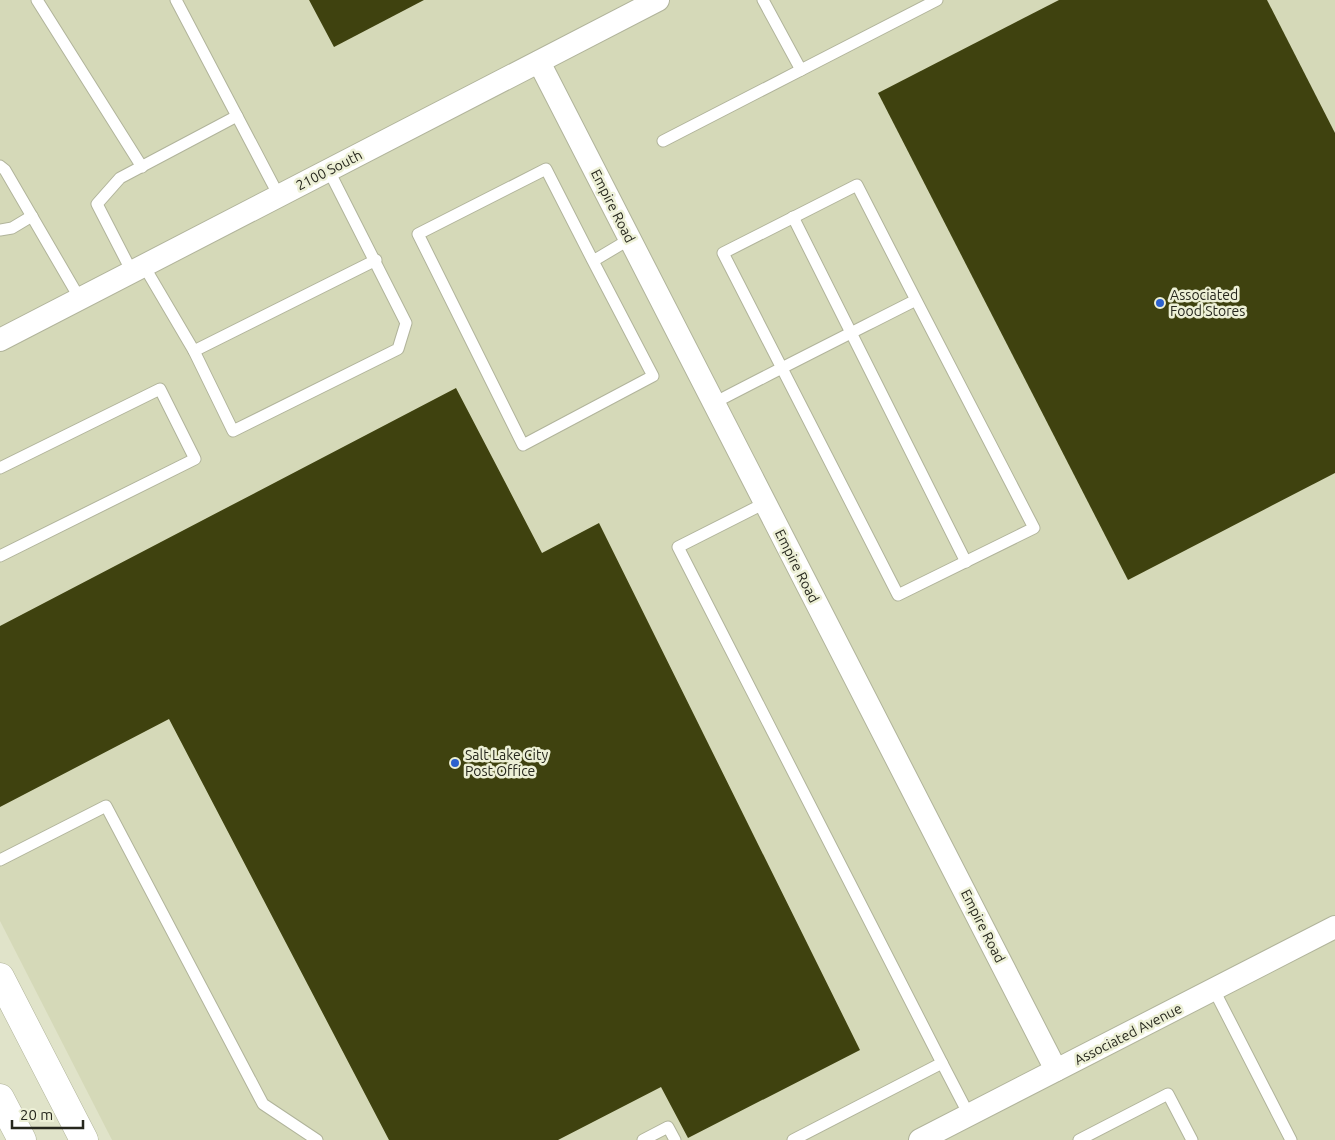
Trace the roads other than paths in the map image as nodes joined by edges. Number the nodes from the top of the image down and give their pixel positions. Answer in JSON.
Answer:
{"nodes":[{"id":1,"x":37,"y":0,"type":"edge"},
{"id":2,"x":176,"y":0,"type":"edge"},
{"id":3,"x":658,"y":0,"type":"edge"},
{"id":4,"x":763,"y":0,"type":"edge"},
{"id":5,"x":937,"y":0,"type":"edge"},
{"id":6,"x":539,"y":62,"type":"junction"},
{"id":7,"x":801,"y":70,"type":"junction"},
{"id":8,"x":238,"y":116,"type":"junction"},
{"id":9,"x":663,"y":141,"type":"dead end"},
{"id":10,"x":0,"y":166,"type":"edge"},
{"id":11,"x":142,"y":167,"type":"junction"},
{"id":12,"x":329,"y":171,"type":"junction"},
{"id":13,"x":279,"y":196,"type":"junction"},
{"id":14,"x":32,"y":216,"type":"junction"},
{"id":15,"x":793,"y":217,"type":"junction"},
{"id":16,"x":0,"y":230,"type":"edge"},
{"id":17,"x":630,"y":240,"type":"junction"},
{"id":18,"x":376,"y":260,"type":"junction"},
{"id":19,"x":593,"y":261,"type":"junction"},
{"id":20,"x":138,"y":269,"type":"junction"},
{"id":21,"x":80,"y":299,"type":"junction"},
{"id":22,"x":916,"y":300,"type":"junction"},
{"id":23,"x":850,"y":334,"type":"junction"},
{"id":24,"x":0,"y":340,"type":"edge"},
{"id":25,"x":194,"y":352,"type":"junction"},
{"id":26,"x":782,"y":368,"type":"junction"},
{"id":27,"x":714,"y":403,"type":"junction"},
{"id":28,"x":0,"y":455,"type":"edge"},
{"id":29,"x":3,"y":467,"type":"edge"},
{"id":30,"x":765,"y":503,"type":"junction"},
{"id":31,"x":0,"y":556,"type":"edge"},
{"id":32,"x":966,"y":562,"type":"junction"},
{"id":33,"x":0,"y":860,"type":"edge"},
{"id":34,"x":1335,"y":927,"type":"edge"},
{"id":35,"x":0,"y":977,"type":"edge"},
{"id":36,"x":1214,"y":990,"type":"junction"},
{"id":37,"x":942,"y":1063,"type":"junction"},
{"id":38,"x":1056,"y":1070,"type":"junction"},
{"id":39,"x":0,"y":1098,"type":"edge"},
{"id":40,"x":970,"y":1115,"type":"junction"},
{"id":41,"x":22,"y":1140,"type":"edge"},
{"id":42,"x":84,"y":1140,"type":"edge"},
{"id":43,"x":317,"y":1140,"type":"edge"},
{"id":44,"x":643,"y":1140,"type":"edge"},
{"id":45,"x":675,"y":1140,"type":"edge"},
{"id":46,"x":793,"y":1140,"type":"edge"},
{"id":47,"x":920,"y":1140,"type":"edge"},
{"id":48,"x":1079,"y":1140,"type":"edge"},
{"id":49,"x":1192,"y":1140,"type":"edge"},
{"id":50,"x":1291,"y":1140,"type":"edge"}],
"edges":[{"from":1,"to":11,"type":"lane"},
{"from":2,"to":8,"type":"lane"},
{"from":3,"to":6,"type":"street","name":"2100 South"},
{"from":4,"to":7,"type":"lane"},
{"from":5,"to":7,"type":"lane"},
{"from":6,"to":12,"type":"street","name":"2100 South"},
{"from":6,"to":17,"type":"street","name":"Empire Road"},
{"from":7,"to":9,"type":"lane"},
{"from":8,"to":11,"type":"lane"},
{"from":8,"to":13,"type":"lane"},
{"from":10,"to":14,"type":"lane"},
{"from":11,"to":20,"type":"lane"},
{"from":12,"to":13,"type":"street","name":"2100 South"},
{"from":12,"to":18,"type":"lane"},
{"from":13,"to":20,"type":"street","name":"2100 South"},
{"from":14,"to":16,"type":"lane"},
{"from":14,"to":21,"type":"lane"},
{"from":15,"to":22,"type":"lane"},
{"from":15,"to":23,"type":"lane"},
{"from":15,"to":26,"type":"lane"},
{"from":17,"to":19,"type":"lane"},
{"from":17,"to":27,"type":"street","name":"Empire Road"},
{"from":18,"to":25,"type":"lane"},
{"from":18,"to":25,"type":"lane"},
{"from":19,"to":19,"type":"lane"},
{"from":20,"to":21,"type":"street","name":"2100 South"},
{"from":20,"to":25,"type":"lane"},
{"from":21,"to":24,"type":"street","name":"2100 South"},
{"from":22,"to":23,"type":"lane"},
{"from":22,"to":32,"type":"lane"},
{"from":23,"to":26,"type":"lane"},
{"from":23,"to":32,"type":"lane"},
{"from":26,"to":27,"type":"lane"},
{"from":26,"to":32,"type":"lane"},
{"from":27,"to":30,"type":"street","name":"Empire Road"},
{"from":28,"to":29,"type":"lane"},
{"from":29,"to":31,"type":"lane"},
{"from":30,"to":37,"type":"lane"},
{"from":30,"to":38,"type":"street","name":"Empire Road"},
{"from":33,"to":43,"type":"lane"},
{"from":34,"to":36,"type":"street","name":"Associated Avenue"},
{"from":35,"to":42,"type":"main road"},
{"from":36,"to":38,"type":"street","name":"Associated Avenue"},
{"from":36,"to":50,"type":"lane"},
{"from":37,"to":40,"type":"lane"},
{"from":37,"to":46,"type":"lane"},
{"from":38,"to":40,"type":"street","name":"Associated Avenue"},
{"from":39,"to":41,"type":"main road"},
{"from":40,"to":47,"type":"street","name":"Associated Avenue"},
{"from":44,"to":45,"type":"lane"},
{"from":48,"to":49,"type":"lane"}]}
